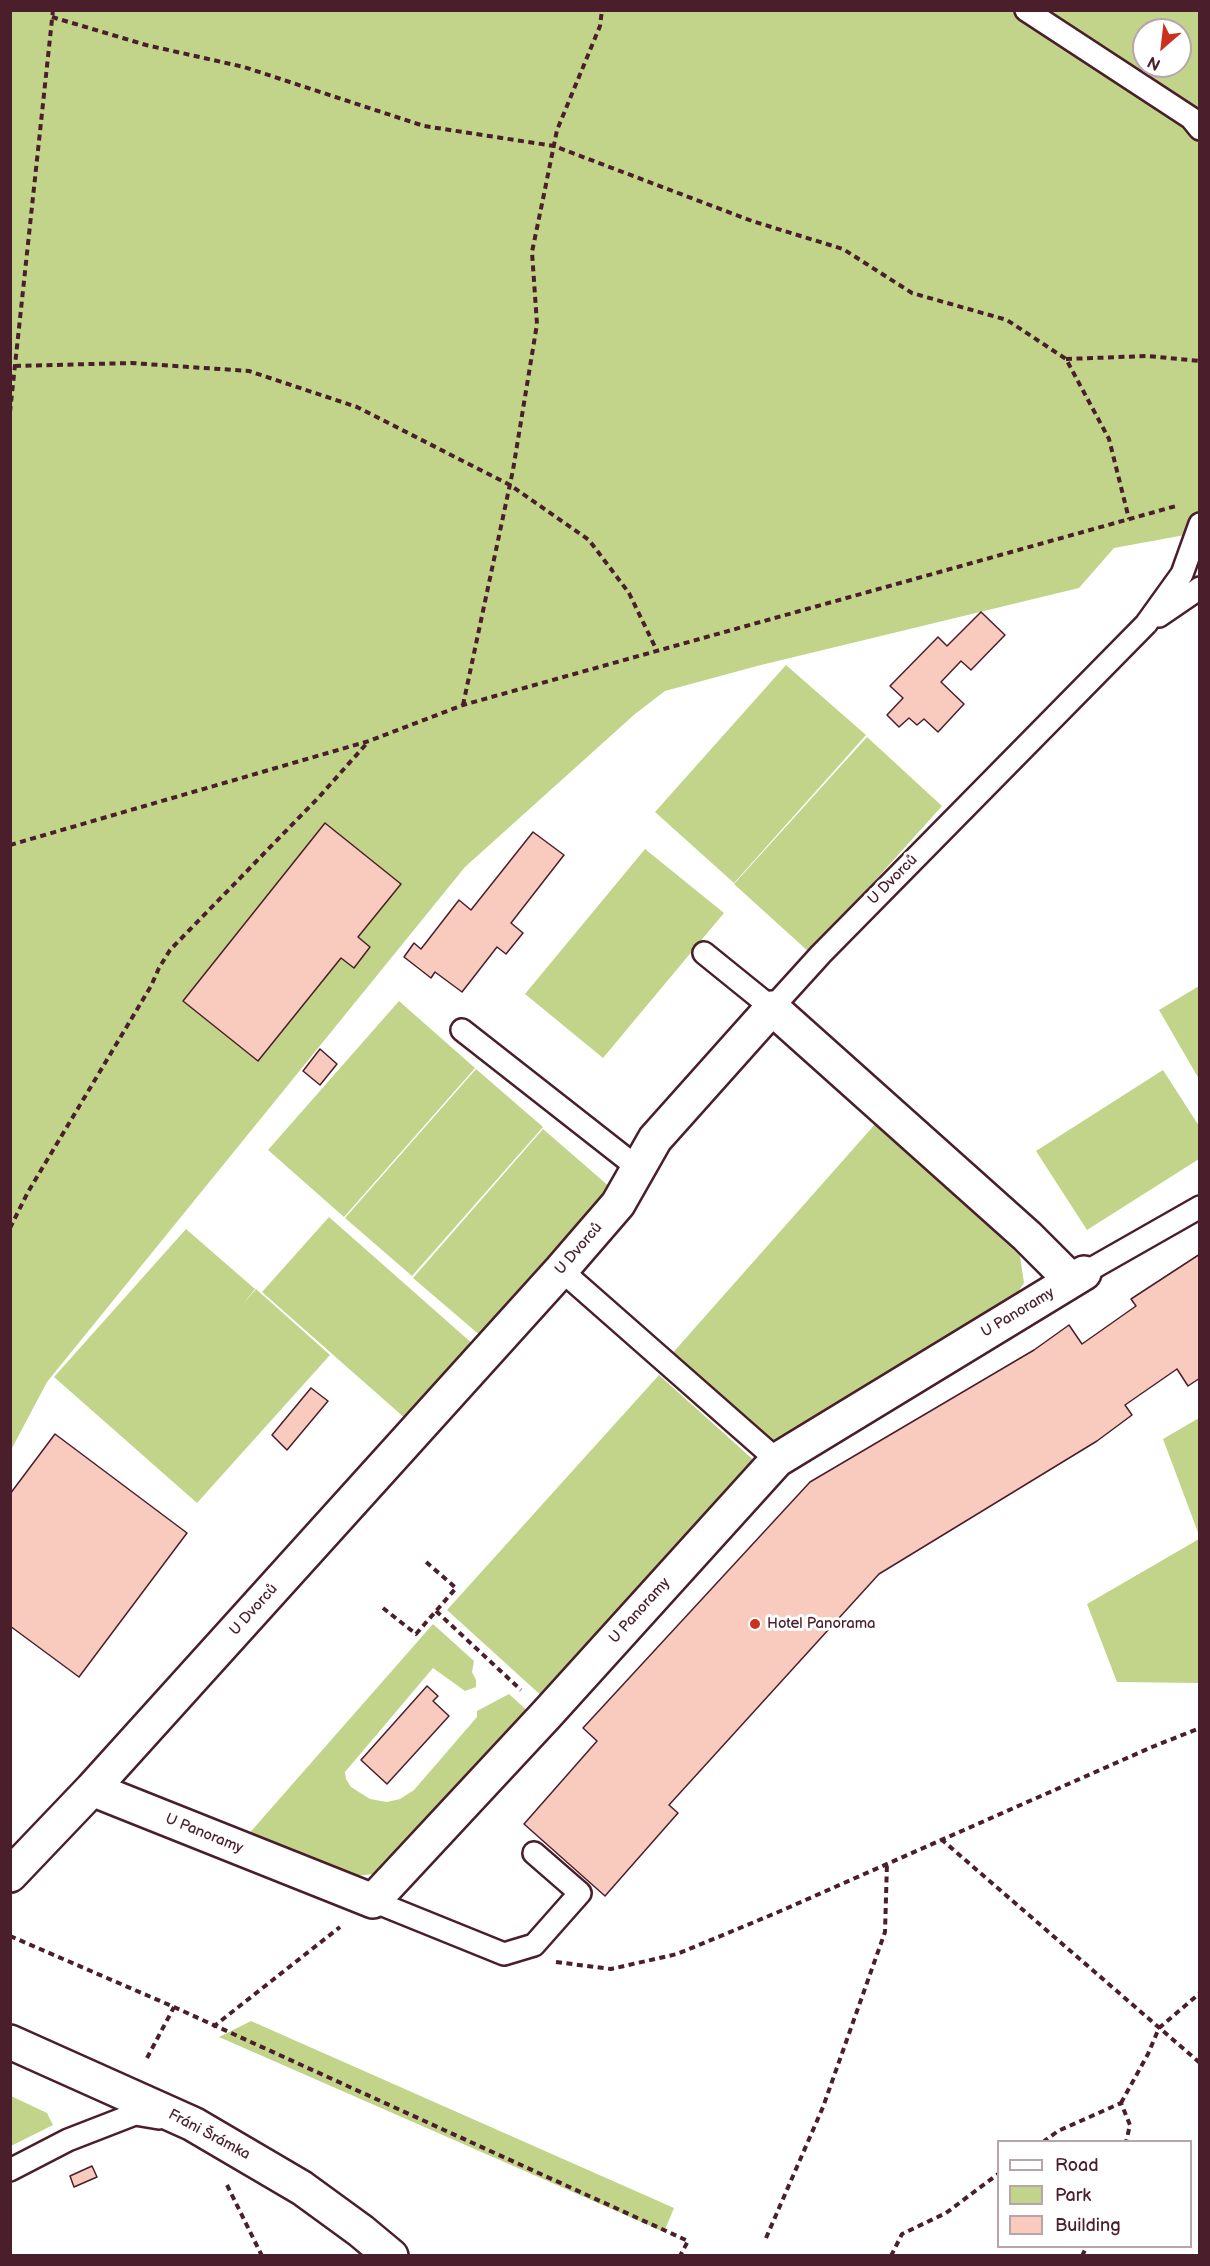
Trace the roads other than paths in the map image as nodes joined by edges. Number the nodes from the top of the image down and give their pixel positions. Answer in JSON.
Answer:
{"nodes":[{"id":1,"x":1026,"y":10,"type":"edge"},
{"id":2,"x":1200,"y":129,"type":"edge"},
{"id":3,"x":1200,"y":524,"type":"edge"},
{"id":4,"x":1200,"y":588,"type":"edge"},
{"id":5,"x":1146,"y":624,"type":"junction"},
{"id":6,"x":704,"y":953,"type":"dead end"},
{"id":7,"x":772,"y":1008,"type":"junction"},
{"id":8,"x":462,"y":1030,"type":"dead end"},
{"id":9,"x":638,"y":1168,"type":"junction"},
{"id":10,"x":1200,"y":1207,"type":"edge"},
{"id":11,"x":561,"y":1270,"type":"junction"},
{"id":12,"x":1077,"y":1276,"type":"junction"},
{"id":13,"x":777,"y":1460,"type":"junction"},
{"id":14,"x":92,"y":1789,"type":"junction"},
{"id":15,"x":534,"y":1853,"type":"dead end"},
{"id":16,"x":10,"y":1875,"type":"edge"},
{"id":17,"x":373,"y":1901,"type":"junction"},
{"id":18,"x":10,"y":2042,"type":"edge"},
{"id":19,"x":193,"y":2124,"type":"junction"},
{"id":20,"x":10,"y":2170,"type":"edge"},
{"id":21,"x":392,"y":2256,"type":"edge"}],
"edges":[{"from":1,"to":2,"type":"lane"},
{"from":3,"to":5,"type":"lane"},
{"from":4,"to":5,"type":"lane"},
{"from":5,"to":7,"type":"lane","name":"U Dvorců"},
{"from":6,"to":7,"type":"lane"},
{"from":7,"to":9,"type":"street","name":"U Dvorců"},
{"from":7,"to":12,"type":"street"},
{"from":8,"to":9,"type":"lane"},
{"from":9,"to":11,"type":"street","name":"U Dvorců"},
{"from":10,"to":12,"type":"lane","name":"U Panoramy"},
{"from":11,"to":13,"type":"lane"},
{"from":11,"to":14,"type":"street","name":"U Dvorců"},
{"from":12,"to":13,"type":"street","name":"U Panoramy"},
{"from":13,"to":17,"type":"street","name":"U Panoramy"},
{"from":14,"to":16,"type":"street","name":"U Dvorců"},
{"from":14,"to":17,"type":"street","name":"U Panoramy"},
{"from":15,"to":17,"type":"lane"},
{"from":18,"to":19,"type":"street","name":"Fráni Šrámka"},
{"from":19,"to":20,"type":"lane"},
{"from":19,"to":21,"type":"street","name":"Fráni Šrámka"}]}
